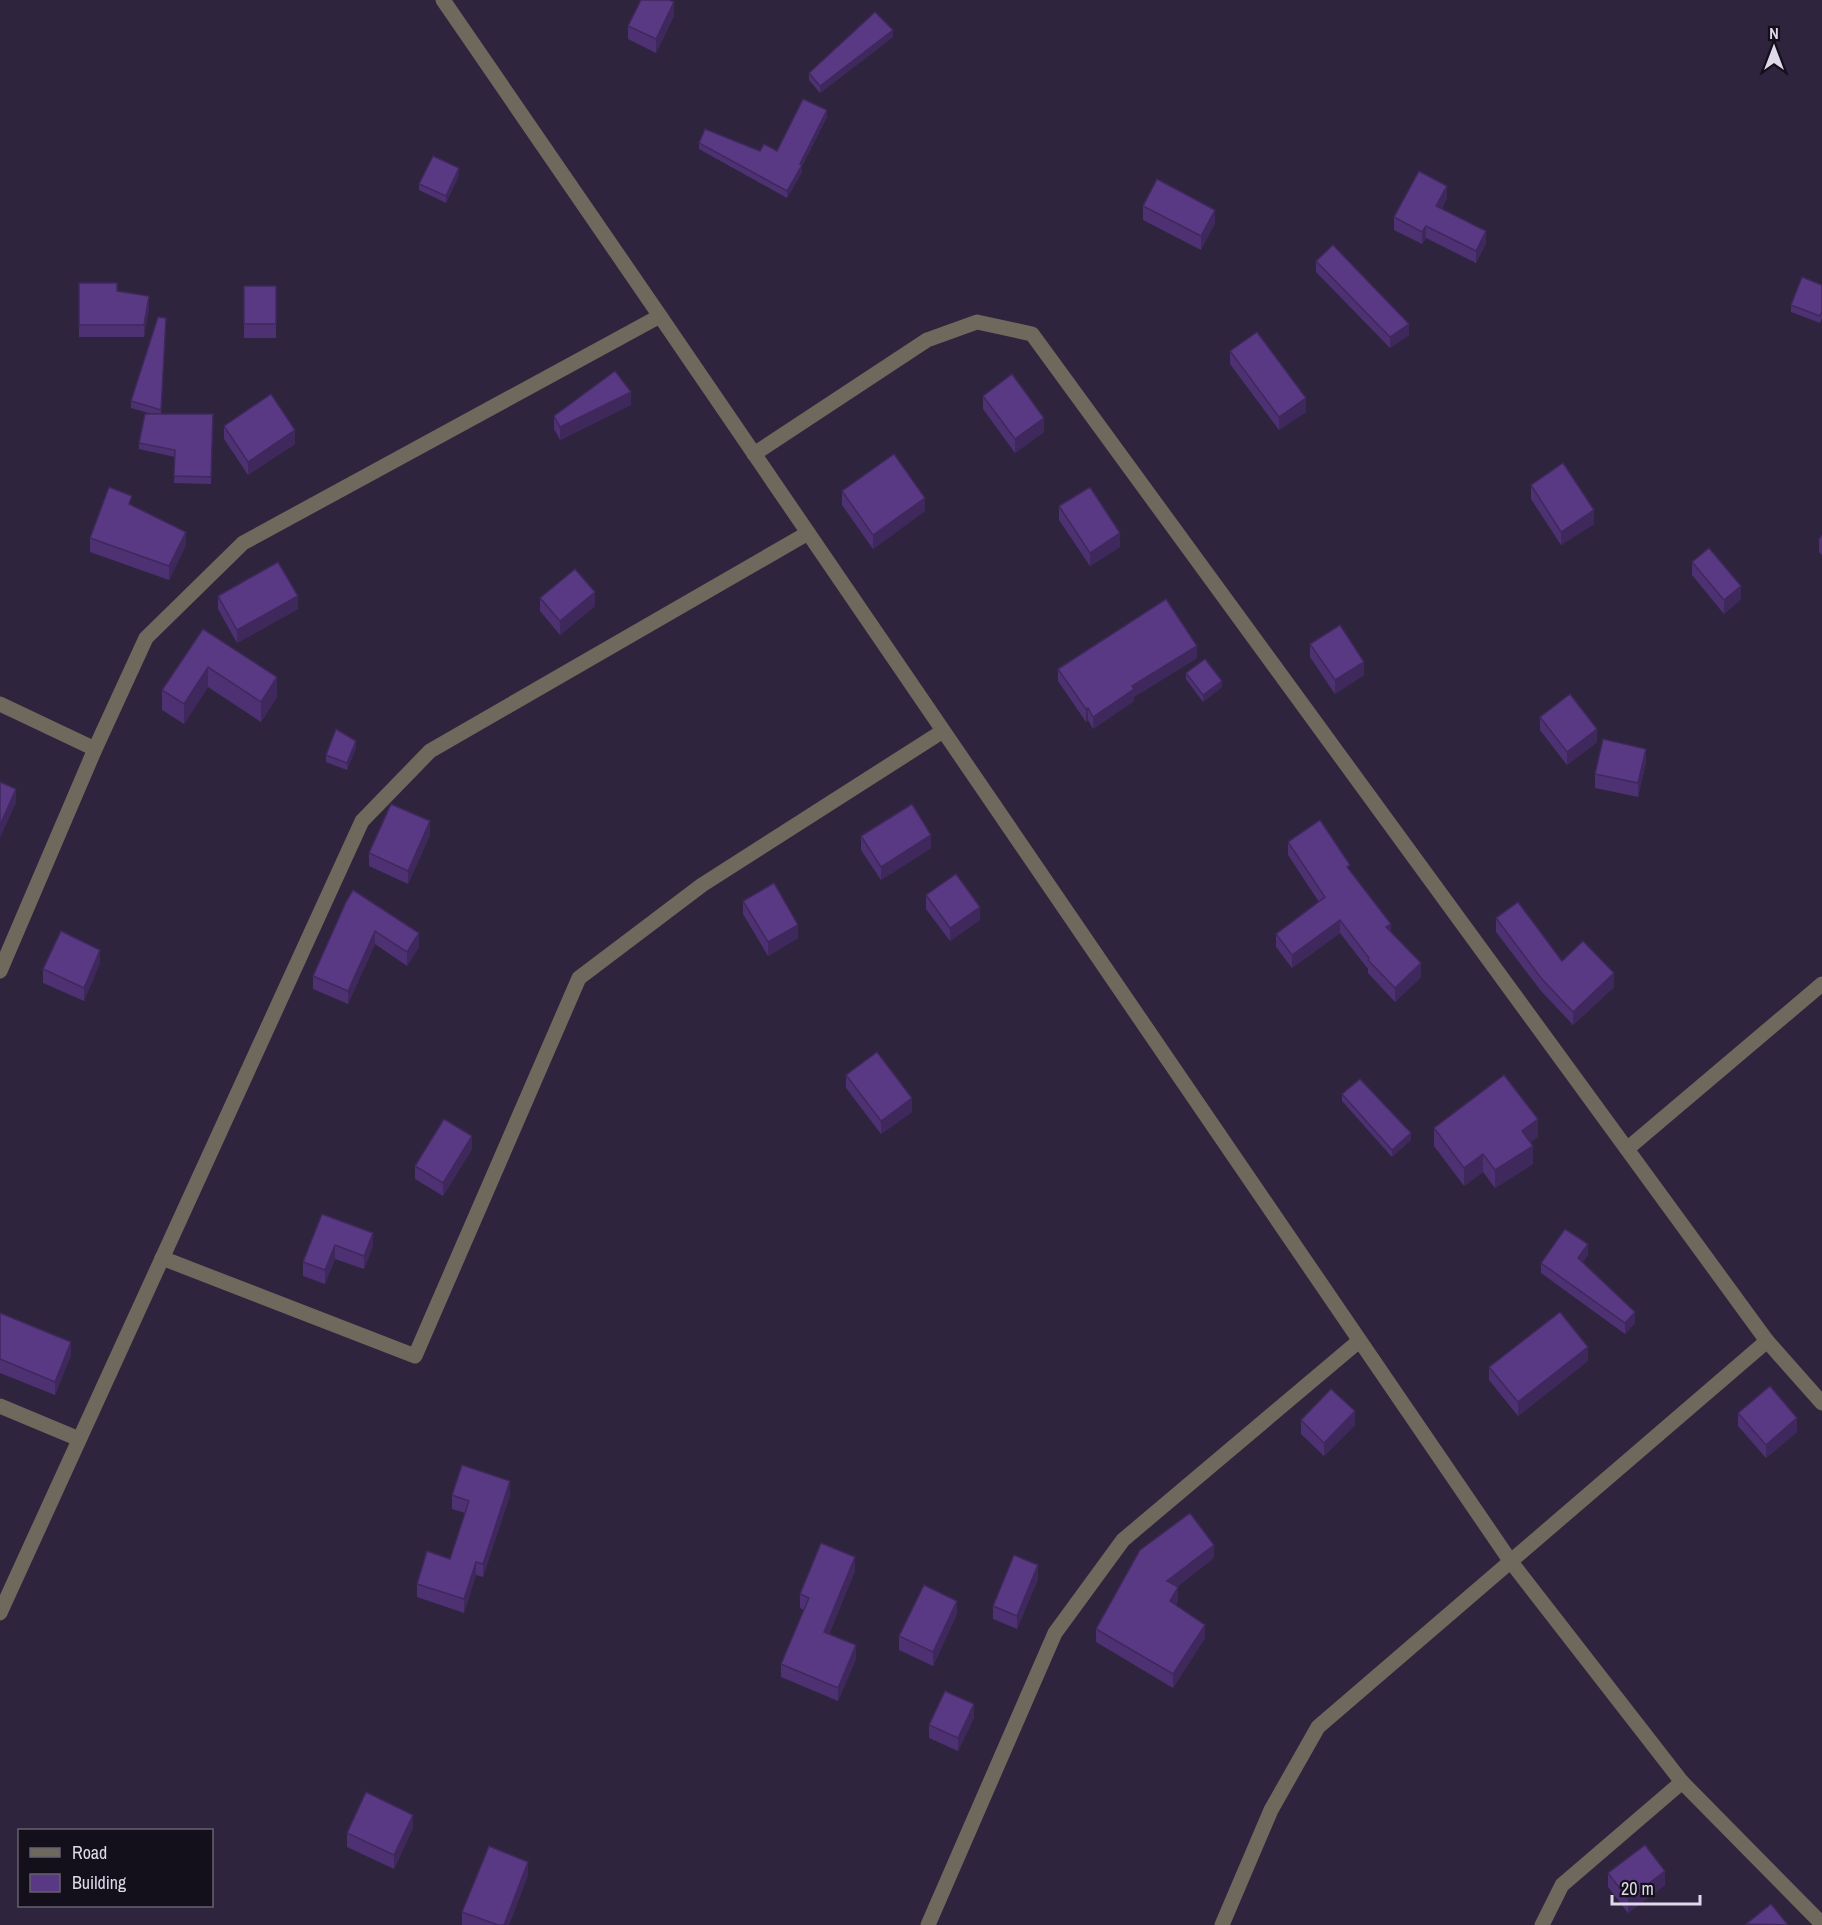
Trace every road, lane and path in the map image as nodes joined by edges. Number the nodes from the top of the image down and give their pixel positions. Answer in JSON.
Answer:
{"nodes":[{"id":1,"x":442,"y":0,"type":"edge"},
{"id":2,"x":660,"y":316,"type":"junction"},
{"id":3,"x":754,"y":454,"type":"junction"},
{"id":4,"x":808,"y":533,"type":"junction"},
{"id":5,"x":0,"y":704,"type":"edge"},
{"id":6,"x":943,"y":731,"type":"junction"},
{"id":7,"x":94,"y":749,"type":"junction"},
{"id":8,"x":0,"y":971,"type":"edge"},
{"id":9,"x":1822,"y":984,"type":"edge"},
{"id":10,"x":1627,"y":1149,"type":"junction"},
{"id":11,"x":162,"y":1258,"type":"junction"},
{"id":12,"x":1359,"y":1341,"type":"junction"},
{"id":13,"x":1767,"y":1341,"type":"junction"},
{"id":14,"x":1822,"y":1403,"type":"edge"},
{"id":15,"x":0,"y":1406,"type":"edge"},
{"id":16,"x":79,"y":1440,"type":"junction"},
{"id":17,"x":1511,"y":1562,"type":"junction"},
{"id":18,"x":0,"y":1612,"type":"edge"},
{"id":19,"x":1682,"y":1782,"type":"junction"},
{"id":20,"x":1822,"y":1924,"type":"edge"},
{"id":21,"x":928,"y":1925,"type":"edge"},
{"id":22,"x":1222,"y":1925,"type":"edge"},
{"id":23,"x":1542,"y":1925,"type":"edge"}],
"edges":[{"from":1,"to":2,"type":"street"},
{"from":2,"to":3,"type":"street"},
{"from":2,"to":7,"type":"street"},
{"from":3,"to":4,"type":"street"},
{"from":3,"to":10,"type":"street"},
{"from":4,"to":6,"type":"street"},
{"from":4,"to":11,"type":"street"},
{"from":5,"to":7,"type":"street"},
{"from":6,"to":11,"type":"street"},
{"from":6,"to":12,"type":"street"},
{"from":7,"to":8,"type":"street"},
{"from":9,"to":10,"type":"street"},
{"from":10,"to":13,"type":"street"},
{"from":11,"to":16,"type":"street"},
{"from":12,"to":17,"type":"street"},
{"from":12,"to":21,"type":"street"},
{"from":13,"to":14,"type":"street"},
{"from":13,"to":17,"type":"street"},
{"from":15,"to":16,"type":"street"},
{"from":16,"to":18,"type":"street"},
{"from":17,"to":19,"type":"street"},
{"from":17,"to":22,"type":"street"},
{"from":19,"to":20,"type":"street"},
{"from":19,"to":23,"type":"street"}]}
